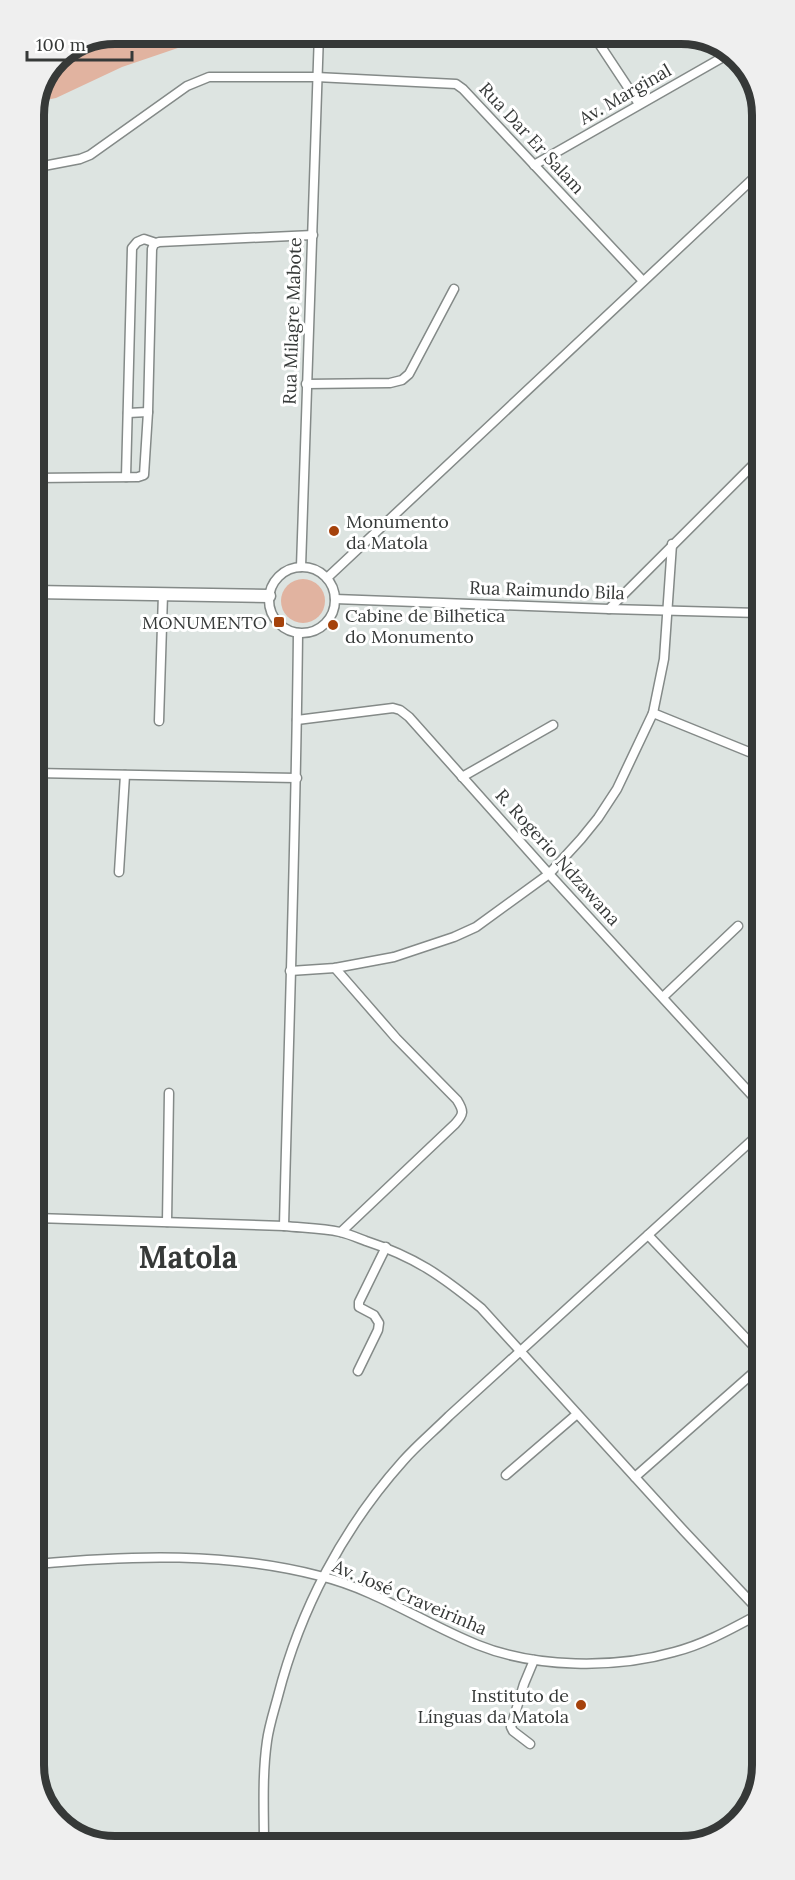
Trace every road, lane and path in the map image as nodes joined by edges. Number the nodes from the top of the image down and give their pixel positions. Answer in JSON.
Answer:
{"nodes":[{"id":1,"x":318,"y":44,"type":"edge"},
{"id":2,"x":601,"y":44,"type":"edge"},
{"id":3,"x":723,"y":57,"type":"edge"},
{"id":4,"x":316,"y":77,"type":"junction"},
{"id":5,"x":639,"y":104,"type":"junction"},
{"id":6,"x":534,"y":165,"type":"junction"},
{"id":7,"x":44,"y":166,"type":"edge"},
{"id":8,"x":752,"y":180,"type":"edge"},
{"id":9,"x":312,"y":235,"type":"junction"},
{"id":10,"x":156,"y":243,"type":"junction"},
{"id":11,"x":643,"y":281,"type":"junction"},
{"id":12,"x":454,"y":289,"type":"dead end"},
{"id":13,"x":306,"y":384,"type":"junction"},
{"id":14,"x":128,"y":412,"type":"junction"},
{"id":15,"x":148,"y":412,"type":"junction"},
{"id":16,"x":752,"y":466,"type":"edge"},
{"id":17,"x":126,"y":477,"type":"junction"},
{"id":18,"x":44,"y":478,"type":"edge"},
{"id":19,"x":672,"y":544,"type":"junction"},
{"id":20,"x":301,"y":567,"type":"junction"},
{"id":21,"x":327,"y":578,"type":"junction"},
{"id":22,"x":44,"y":592,"type":"edge"},
{"id":23,"x":163,"y":594,"type":"junction"},
{"id":24,"x":269,"y":596,"type":"junction"},
{"id":25,"x":335,"y":599,"type":"junction"},
{"id":26,"x":609,"y":609,"type":"junction"},
{"id":27,"x":668,"y":611,"type":"junction"},
{"id":28,"x":752,"y":613,"type":"edge"},
{"id":29,"x":298,"y":633,"type":"junction"},
{"id":30,"x":653,"y":713,"type":"junction"},
{"id":31,"x":297,"y":720,"type":"junction"},
{"id":32,"x":159,"y":721,"type":"dead end"},
{"id":33,"x":553,"y":725,"type":"dead end"},
{"id":34,"x":752,"y":753,"type":"edge"},
{"id":35,"x":44,"y":774,"type":"edge"},
{"id":36,"x":125,"y":775,"type":"junction"},
{"id":37,"x":462,"y":777,"type":"junction"},
{"id":38,"x":297,"y":778,"type":"junction"},
{"id":39,"x":119,"y":872,"type":"dead end"},
{"id":40,"x":549,"y":874,"type":"junction"},
{"id":41,"x":738,"y":926,"type":"dead end"},
{"id":42,"x":334,"y":968,"type":"junction"},
{"id":43,"x":290,"y":971,"type":"junction"},
{"id":44,"x":663,"y":997,"type":"junction"},
{"id":45,"x":169,"y":1093,"type":"dead end"},
{"id":46,"x":752,"y":1095,"type":"edge"},
{"id":47,"x":752,"y":1140,"type":"edge"},
{"id":48,"x":44,"y":1218,"type":"edge"},
{"id":49,"x":167,"y":1222,"type":"junction"},
{"id":50,"x":284,"y":1226,"type":"junction"},
{"id":51,"x":341,"y":1232,"type":"junction"},
{"id":52,"x":648,"y":1234,"type":"junction"},
{"id":53,"x":386,"y":1247,"type":"junction"},
{"id":54,"x":752,"y":1344,"type":"edge"},
{"id":55,"x":521,"y":1350,"type":"junction"},
{"id":56,"x":358,"y":1371,"type":"dead end"},
{"id":57,"x":752,"y":1374,"type":"edge"},
{"id":58,"x":577,"y":1414,"type":"junction"},
{"id":59,"x":506,"y":1475,"type":"dead end"},
{"id":60,"x":635,"y":1477,"type":"junction"},
{"id":61,"x":44,"y":1563,"type":"edge"},
{"id":62,"x":323,"y":1577,"type":"junction"},
{"id":63,"x":752,"y":1603,"type":"edge"},
{"id":64,"x":752,"y":1618,"type":"edge"},
{"id":65,"x":534,"y":1660,"type":"junction"},
{"id":66,"x":530,"y":1744,"type":"dead end"},
{"id":67,"x":264,"y":1836,"type":"edge"}],
"edges":[{"from":1,"to":4,"type":"street","name":"Rua Milagre Mabote"},
{"from":2,"to":5,"type":"street"},
{"from":3,"to":5,"type":"street","name":"Av. Marginal"},
{"from":4,"to":6,"type":"street","name":"Rua Dar Er Salam"},
{"from":4,"to":7,"type":"street","name":"Rua Dar Er Salam"},
{"from":4,"to":9,"type":"street","name":"Rua Milagre Mabote"},
{"from":5,"to":6,"type":"street","name":"Av. Marginal"},
{"from":6,"to":11,"type":"street","name":"Rua Dar Er Salam"},
{"from":8,"to":11,"type":"street"},
{"from":9,"to":10,"type":"street"},
{"from":9,"to":13,"type":"street","name":"Rua Milagre Mabote"},
{"from":10,"to":14,"type":"street"},
{"from":10,"to":15,"type":"street"},
{"from":11,"to":21,"type":"street"},
{"from":12,"to":13,"type":"street"},
{"from":13,"to":20,"type":"street","name":"Rua Milagre Mabote"},
{"from":14,"to":15,"type":"street"},
{"from":14,"to":17,"type":"street"},
{"from":15,"to":17,"type":"street"},
{"from":16,"to":19,"type":"street"},
{"from":17,"to":18,"type":"street"},
{"from":19,"to":26,"type":"street"},
{"from":19,"to":27,"type":"street"},
{"from":20,"to":21,"type":"street"},
{"from":20,"to":24,"type":"street"},
{"from":21,"to":25,"type":"street"},
{"from":22,"to":23,"type":"street"},
{"from":23,"to":24,"type":"street"},
{"from":23,"to":32,"type":"street"},
{"from":24,"to":29,"type":"street"},
{"from":25,"to":26,"type":"street","name":"Rua Raimundo Bila"},
{"from":25,"to":29,"type":"street"},
{"from":26,"to":27,"type":"street","name":"Rua Raimundo Bila"},
{"from":27,"to":28,"type":"street","name":"Rua Raimundo Bila"},
{"from":27,"to":30,"type":"street"},
{"from":29,"to":31,"type":"street"},
{"from":30,"to":34,"type":"street"},
{"from":30,"to":40,"type":"street"},
{"from":31,"to":37,"type":"street","name":"R. Rogerio Ndzawana"},
{"from":31,"to":38,"type":"street"},
{"from":33,"to":37,"type":"street"},
{"from":35,"to":36,"type":"street"},
{"from":36,"to":38,"type":"street"},
{"from":36,"to":39,"type":"street"},
{"from":37,"to":40,"type":"street","name":"R. Rogerio Ndzawana"},
{"from":38,"to":43,"type":"street"},
{"from":40,"to":42,"type":"street"},
{"from":40,"to":44,"type":"street","name":"R. Rogerio Ndzawana"},
{"from":41,"to":44,"type":"street"},
{"from":42,"to":43,"type":"street"},
{"from":42,"to":51,"type":"street"},
{"from":43,"to":50,"type":"street"},
{"from":44,"to":46,"type":"street","name":"R. Rogerio Ndzawana"},
{"from":45,"to":49,"type":"street"},
{"from":47,"to":52,"type":"street"},
{"from":48,"to":49,"type":"street"},
{"from":49,"to":50,"type":"street"},
{"from":50,"to":51,"type":"street"},
{"from":51,"to":53,"type":"street"},
{"from":52,"to":54,"type":"street"},
{"from":52,"to":55,"type":"street"},
{"from":53,"to":55,"type":"street"},
{"from":53,"to":56,"type":"street"},
{"from":55,"to":58,"type":"street"},
{"from":55,"to":62,"type":"street"},
{"from":57,"to":60,"type":"street"},
{"from":58,"to":59,"type":"street"},
{"from":58,"to":60,"type":"street"},
{"from":60,"to":63,"type":"street"},
{"from":61,"to":62,"type":"street","name":"Av. José Craveirinha"},
{"from":62,"to":65,"type":"street","name":"Av. José Craveirinha"},
{"from":62,"to":67,"type":"street"},
{"from":64,"to":65,"type":"street","name":"Av. José Craveirinha"},
{"from":65,"to":66,"type":"street"}]}
